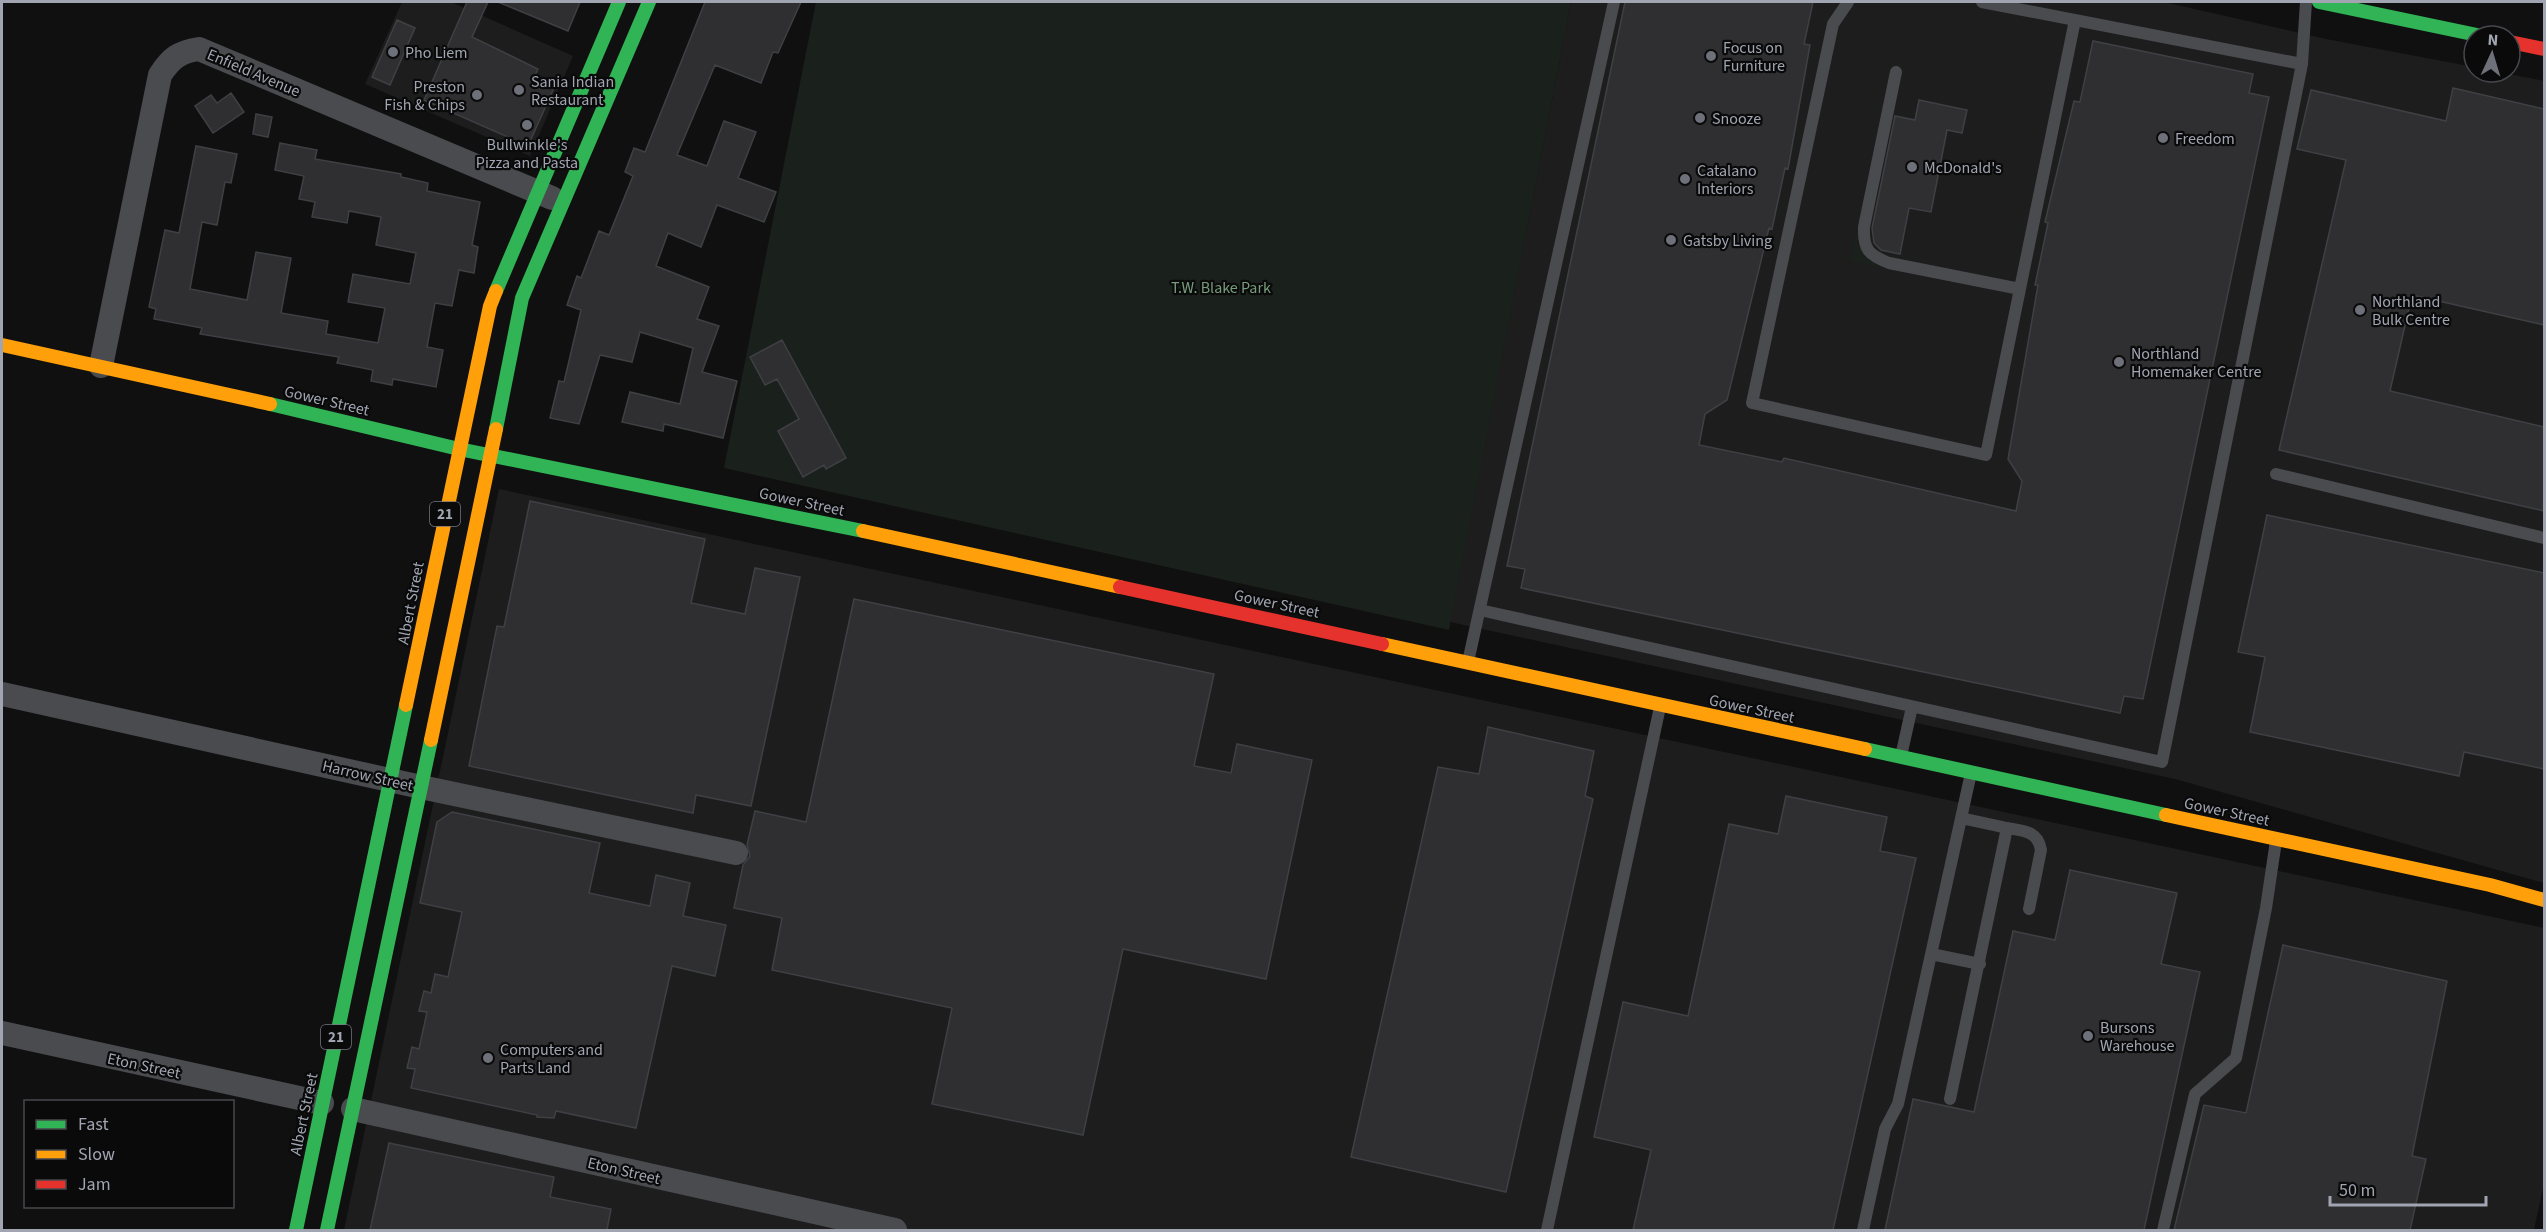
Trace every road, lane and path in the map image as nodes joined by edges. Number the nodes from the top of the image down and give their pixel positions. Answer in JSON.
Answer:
{"nodes":[{"id":1,"x":619,"y":2,"type":"edge"},
{"id":2,"x":649,"y":2,"type":"edge"},
{"id":3,"x":1614,"y":2,"type":"edge"},
{"id":4,"x":1848,"y":2,"type":"edge"},
{"id":5,"x":1982,"y":2,"type":"edge"},
{"id":6,"x":2306,"y":2,"type":"edge"},
{"id":7,"x":2319,"y":2,"type":"edge"},
{"id":8,"x":2074,"y":20,"type":"junction"},
{"id":9,"x":2462,"y":32,"type":"edge"},
{"id":10,"x":2522,"y":44,"type":"edge"},
{"id":11,"x":2544,"y":49,"type":"edge"},
{"id":12,"x":2302,"y":64,"type":"junction"},
{"id":13,"x":1896,"y":72,"type":"dead end"},
{"id":14,"x":537,"y":191,"type":"junction"},
{"id":15,"x":563,"y":202,"type":"junction"},
{"id":16,"x":2020,"y":289,"type":"junction"},
{"id":17,"x":2,"y":345,"type":"edge"},
{"id":18,"x":101,"y":366,"type":"junction"},
{"id":19,"x":459,"y":449,"type":"junction"},
{"id":20,"x":491,"y":456,"type":"junction"},
{"id":21,"x":2276,"y":474,"type":"dead end"},
{"id":22,"x":2544,"y":538,"type":"edge"},
{"id":23,"x":1480,"y":610,"type":"junction"},
{"id":24,"x":1468,"y":662,"type":"junction"},
{"id":25,"x":2,"y":694,"type":"edge"},
{"id":26,"x":1660,"y":705,"type":"junction"},
{"id":27,"x":1912,"y":707,"type":"junction"},
{"id":28,"x":1900,"y":757,"type":"junction"},
{"id":29,"x":1971,"y":772,"type":"junction"},
{"id":30,"x":391,"y":780,"type":"junction"},
{"id":31,"x":421,"y":787,"type":"junction"},
{"id":32,"x":1961,"y":818,"type":"junction"},
{"id":33,"x":2007,"y":828,"type":"junction"},
{"id":34,"x":2276,"y":838,"type":"junction"},
{"id":35,"x":392,"y":847,"type":"junction"},
{"id":36,"x":736,"y":853,"type":"dead end"},
{"id":37,"x":2544,"y":900,"type":"edge"},
{"id":38,"x":2029,"y":909,"type":"dead end"},
{"id":39,"x":372,"y":945,"type":"junction"},
{"id":40,"x":1931,"y":954,"type":"junction"},
{"id":41,"x":1980,"y":964,"type":"junction"},
{"id":42,"x":2,"y":1034,"type":"edge"},
{"id":43,"x":1950,"y":1099,"type":"dead end"},
{"id":44,"x":338,"y":1106,"type":"junction"},
{"id":45,"x":296,"y":1230,"type":"edge"},
{"id":46,"x":327,"y":1230,"type":"edge"},
{"id":47,"x":895,"y":1230,"type":"edge"},
{"id":48,"x":1547,"y":1230,"type":"edge"},
{"id":49,"x":1863,"y":1230,"type":"edge"},
{"id":50,"x":2163,"y":1230,"type":"edge"}],
"edges":[{"from":1,"to":14,"type":"main road","name":"Albert Street","number":"21"},
{"from":2,"to":15,"type":"main road","name":"Albert Street","number":"21"},
{"from":3,"to":23,"type":"lane"},
{"from":4,"to":16,"type":"lane"},
{"from":5,"to":8,"type":"lane"},
{"from":6,"to":12,"type":"lane"},
{"from":7,"to":9,"type":"main road"},
{"from":8,"to":12,"type":"lane"},
{"from":8,"to":16,"type":"lane"},
{"from":10,"to":11,"type":"main road"},
{"from":12,"to":27,"type":"lane"},
{"from":13,"to":16,"type":"lane"},
{"from":14,"to":15,"type":"street","name":"Enfield Avenue"},
{"from":14,"to":18,"type":"street","name":"Enfield Avenue"},
{"from":14,"to":19,"type":"main road","name":"Albert Street","number":"21"},
{"from":15,"to":20,"type":"main road","name":"Albert Street","number":"21"},
{"from":17,"to":18,"type":"main road","name":"Gower Street"},
{"from":18,"to":19,"type":"main road","name":"Gower Street"},
{"from":19,"to":20,"type":"main road","name":"Gower Street"},
{"from":19,"to":30,"type":"main road","name":"Albert Street","number":"21"},
{"from":20,"to":24,"type":"main road","name":"Gower Street"},
{"from":20,"to":31,"type":"main road","name":"Albert Street","number":"21"},
{"from":21,"to":22,"type":"lane"},
{"from":23,"to":24,"type":"lane"},
{"from":23,"to":27,"type":"lane"},
{"from":24,"to":26,"type":"main road","name":"Gower Street"},
{"from":25,"to":30,"type":"street","name":"Harrow Street"},
{"from":26,"to":28,"type":"main road","name":"Gower Street"},
{"from":26,"to":48,"type":"lane"},
{"from":27,"to":28,"type":"lane"},
{"from":28,"to":29,"type":"main road","name":"Gower Street"},
{"from":29,"to":32,"type":"lane"},
{"from":29,"to":34,"type":"main road","name":"Gower Street"},
{"from":30,"to":31,"type":"street","name":"Harrow Street"},
{"from":30,"to":35,"type":"main road","name":"Albert Street","number":"21"},
{"from":31,"to":35,"type":"main road","name":"Albert Street","number":"21"},
{"from":31,"to":36,"type":"street","name":"Harrow Street"},
{"from":32,"to":33,"type":"lane"},
{"from":32,"to":40,"type":"lane"},
{"from":33,"to":38,"type":"lane"},
{"from":33,"to":41,"type":"lane"},
{"from":34,"to":37,"type":"main road","name":"Gower Street"},
{"from":34,"to":50,"type":"lane"},
{"from":35,"to":39,"type":"main road","name":"Albert Street","number":"21"},
{"from":35,"to":39,"type":"main road","name":"Albert Street","number":"21"},
{"from":39,"to":44,"type":"main road","name":"Albert Street","number":"21"},
{"from":39,"to":44,"type":"main road","name":"Albert Street","number":"21"},
{"from":40,"to":41,"type":"lane"},
{"from":40,"to":49,"type":"lane"},
{"from":41,"to":43,"type":"lane"},
{"from":42,"to":44,"type":"street","name":"Eton Street"},
{"from":44,"to":45,"type":"main road","name":"Albert Street","number":"21"},
{"from":44,"to":46,"type":"main road","name":"Albert Street","number":"21"},
{"from":44,"to":47,"type":"street","name":"Eton Street"}]}
